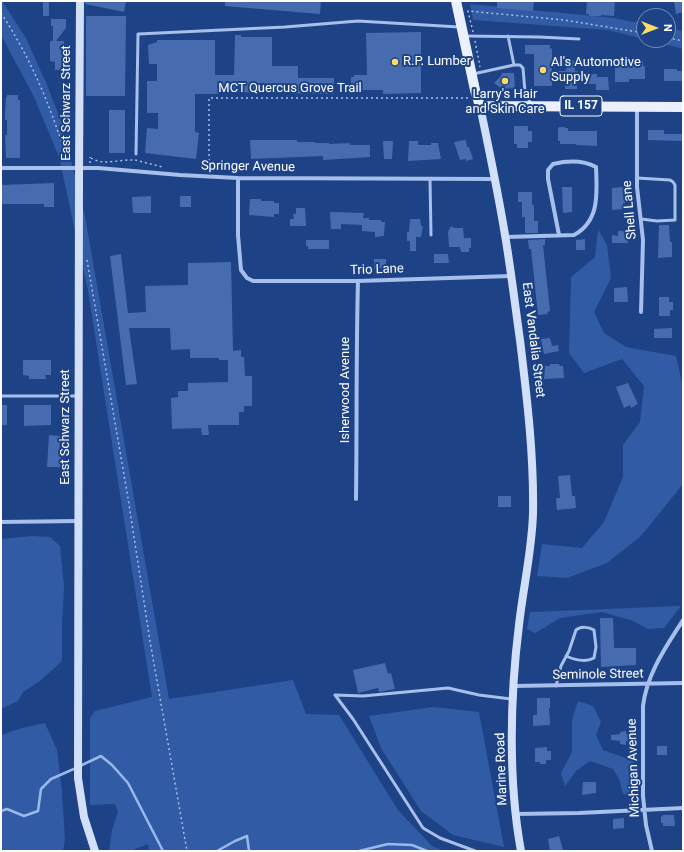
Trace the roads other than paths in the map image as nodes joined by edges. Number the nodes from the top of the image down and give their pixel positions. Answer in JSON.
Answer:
{"nodes":[{"id":1,"x":80,"y":1,"type":"edge"},
{"id":2,"x":456,"y":1,"type":"edge"},
{"id":3,"x":466,"y":33,"type":"junction"},
{"id":4,"x":508,"y":36,"type":"junction"},
{"id":5,"x":579,"y":39,"type":"dead end"},
{"id":6,"x":514,"y":65,"type":"junction"},
{"id":7,"x":476,"y":74,"type":"junction"},
{"id":8,"x":480,"y":106,"type":"junction"},
{"id":9,"x":532,"y":106,"type":"junction"},
{"id":10,"x":637,"y":106,"type":"junction"},
{"id":11,"x":683,"y":107,"type":"edge"},
{"id":12,"x":136,"y":154,"type":"dead end"},
{"id":13,"x":1,"y":168,"type":"edge"},
{"id":14,"x":79,"y":168,"type":"junction"},
{"id":15,"x":238,"y":178,"type":"junction"},
{"id":16,"x":637,"y":178,"type":"junction"},
{"id":17,"x":430,"y":179,"type":"junction"},
{"id":18,"x":495,"y":179,"type":"junction"},
{"id":19,"x":641,"y":219,"type":"junction"},
{"id":20,"x":431,"y":235,"type":"dead end"},
{"id":21,"x":559,"y":235,"type":"junction"},
{"id":22,"x":506,"y":237,"type":"junction"},
{"id":23,"x":512,"y":276,"type":"junction"},
{"id":24,"x":358,"y":281,"type":"junction"},
{"id":25,"x":642,"y":312,"type":"dead end"},
{"id":26,"x":1,"y":396,"type":"edge"},
{"id":27,"x":78,"y":396,"type":"junction"},
{"id":28,"x":356,"y":499,"type":"dead end"},
{"id":29,"x":78,"y":521,"type":"junction"},
{"id":30,"x":1,"y":522,"type":"edge"},
{"id":31,"x":683,"y":620,"type":"edge"},
{"id":32,"x":566,"y":656,"type":"junction"},
{"id":33,"x":683,"y":683,"type":"edge"},
{"id":34,"x":647,"y":684,"type":"junction"},
{"id":35,"x":513,"y":686,"type":"junction"},
{"id":36,"x":556,"y":686,"type":"junction"},
{"id":37,"x":513,"y":699,"type":"junction"},
{"id":38,"x":683,"y":808,"type":"edge"},
{"id":39,"x":644,"y":809,"type":"junction"},
{"id":40,"x":515,"y":814,"type":"junction"},
{"id":41,"x":95,"y":851,"type":"edge"},
{"id":42,"x":475,"y":851,"type":"edge"},
{"id":43,"x":521,"y":851,"type":"edge"},
{"id":44,"x":652,"y":851,"type":"edge"}],
"edges":[{"from":1,"to":14,"type":"street","name":"East Schwarz Street"},
{"from":2,"to":3,"type":"main road","name":"East Vandalia Street"},
{"from":3,"to":4,"type":"lane"},
{"from":3,"to":7,"type":"main road","name":"East Vandalia Street"},
{"from":3,"to":12,"type":"lane"},
{"from":4,"to":5,"type":"lane"},
{"from":4,"to":6,"type":"lane"},
{"from":6,"to":7,"type":"lane"},
{"from":6,"to":9,"type":"lane"},
{"from":7,"to":8,"type":"main road","name":"East Vandalia Street"},
{"from":8,"to":9,"type":"main road","number":"IL 157"},
{"from":8,"to":18,"type":"street","name":"East Vandalia Street"},
{"from":9,"to":10,"type":"main road","number":"IL 157"},
{"from":10,"to":11,"type":"main road","number":"IL 157"},
{"from":10,"to":16,"type":"street","name":"Shell Lane"},
{"from":13,"to":14,"type":"street","name":"Springer Avenue"},
{"from":14,"to":15,"type":"street","name":"Springer Avenue"},
{"from":14,"to":27,"type":"street","name":"East Schwarz Street"},
{"from":15,"to":17,"type":"street","name":"Springer Avenue"},
{"from":15,"to":24,"type":"street","name":"Trio Lane"},
{"from":16,"to":19,"type":"street","name":"Shell Lane"},
{"from":16,"to":19,"type":"lane"},
{"from":17,"to":18,"type":"street","name":"Springer Avenue"},
{"from":17,"to":20,"type":"lane"},
{"from":18,"to":22,"type":"street","name":"East Vandalia Street"},
{"from":19,"to":25,"type":"street","name":"Shell Lane"},
{"from":21,"to":21,"type":"street"},
{"from":21,"to":22,"type":"street"},
{"from":22,"to":23,"type":"street","name":"East Vandalia Street"},
{"from":23,"to":24,"type":"street","name":"Trio Lane"},
{"from":23,"to":35,"type":"street","name":"East Vandalia Street"},
{"from":24,"to":28,"type":"street","name":"Isherwood Avenue"},
{"from":26,"to":27,"type":"lane"},
{"from":27,"to":29,"type":"street","name":"East Schwarz Street"},
{"from":29,"to":30,"type":"street"},
{"from":29,"to":41,"type":"street","name":"East Schwarz Street"},
{"from":31,"to":34,"type":"street","name":"Michigan Avenue"},
{"from":32,"to":32,"type":"lane"},
{"from":32,"to":36,"type":"lane"},
{"from":33,"to":34,"type":"street","name":"Seminole Street"},
{"from":34,"to":36,"type":"street","name":"Seminole Street"},
{"from":34,"to":39,"type":"street","name":"Michigan Avenue"},
{"from":35,"to":36,"type":"street","name":"Seminole Street"},
{"from":35,"to":37,"type":"street","name":"Marine Road"},
{"from":37,"to":40,"type":"street","name":"Marine Road"},
{"from":37,"to":42,"type":"lane"},
{"from":38,"to":39,"type":"street"},
{"from":39,"to":40,"type":"street"},
{"from":39,"to":44,"type":"street","name":"Michigan Avenue"},
{"from":40,"to":43,"type":"street","name":"Marine Road"}]}
